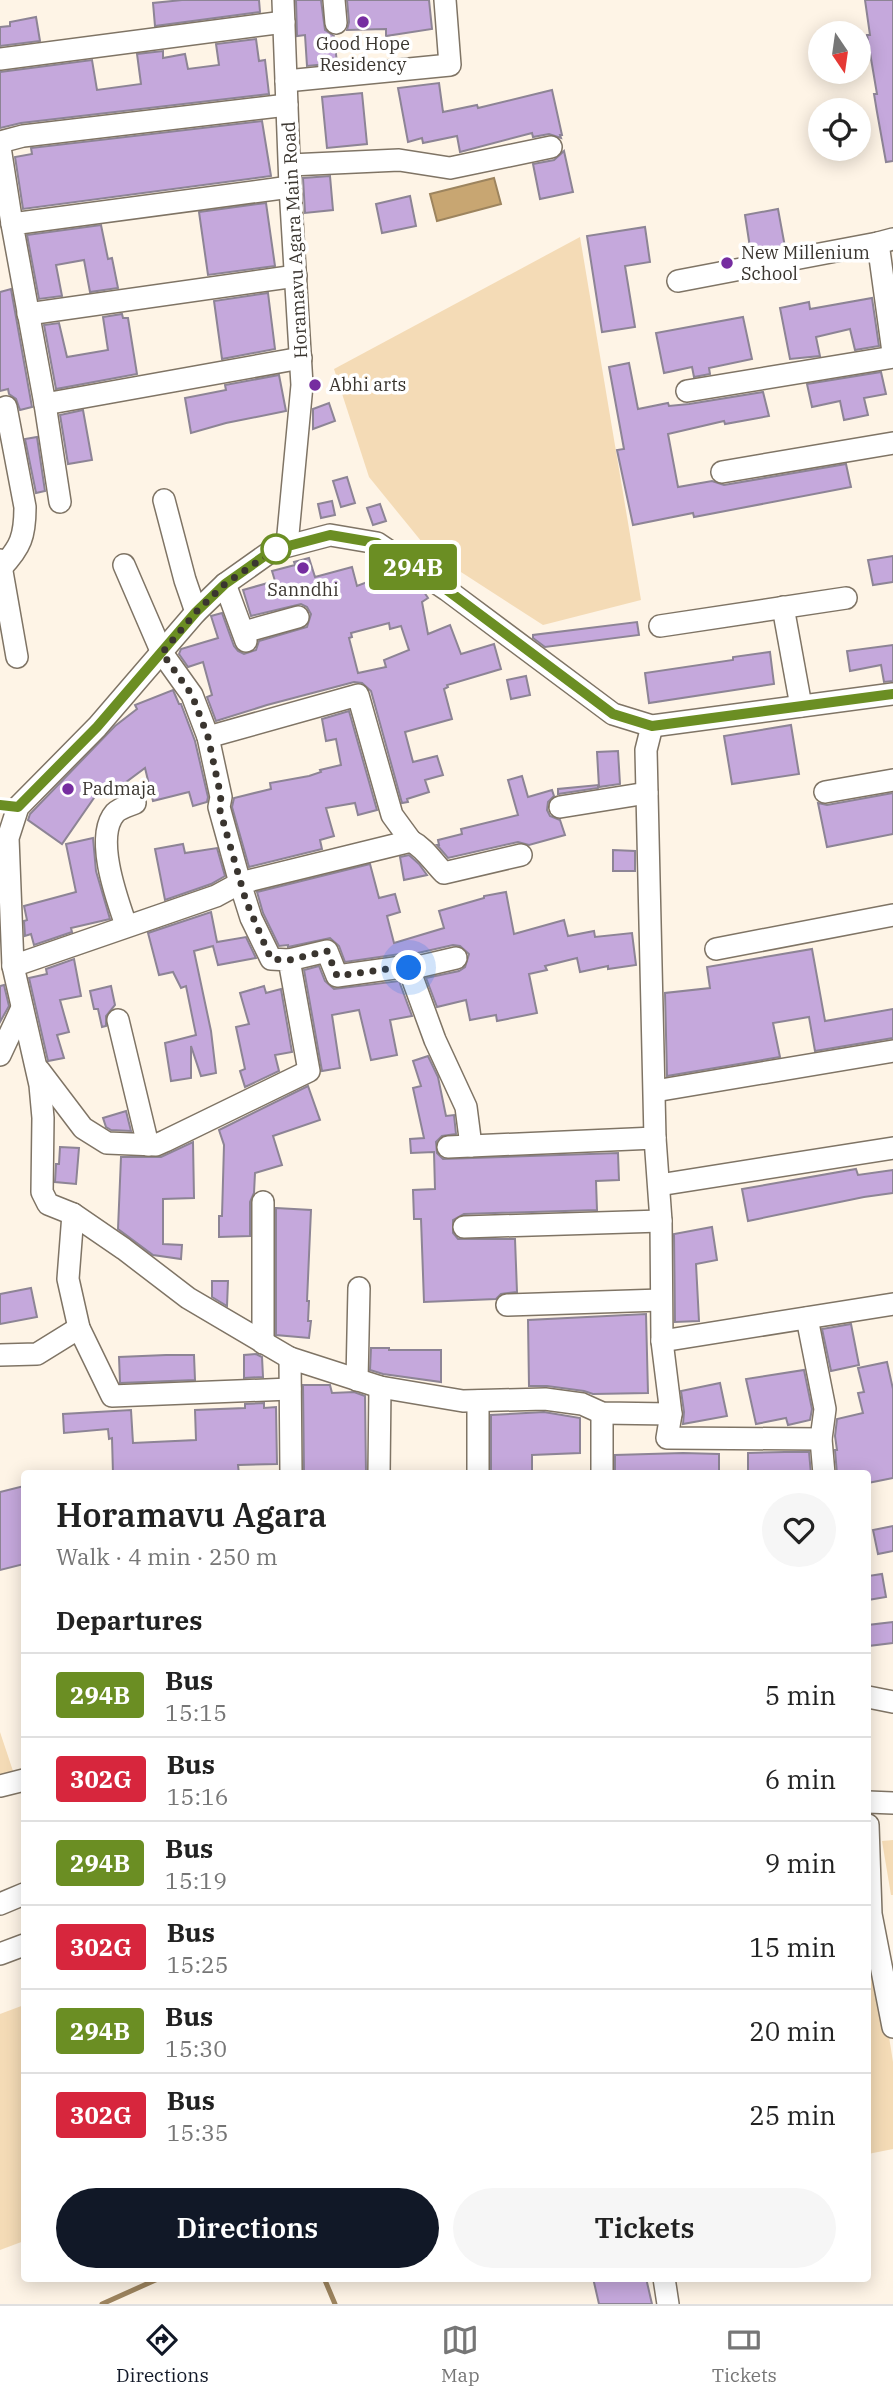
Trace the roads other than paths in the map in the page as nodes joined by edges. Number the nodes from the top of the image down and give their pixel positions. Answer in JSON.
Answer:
{"nodes":[{"id":1,"x":283,"y":0,"type":"edge"},
{"id":2,"x":334,"y":0,"type":"edge"},
{"id":3,"x":445,"y":0,"type":"edge"},
{"id":4,"x":284,"y":22,"type":"junction"},
{"id":5,"x":336,"y":23,"type":"dead end"},
{"id":6,"x":0,"y":59,"type":"edge"},
{"id":7,"x":286,"y":81,"type":"junction"},
{"id":8,"x":287,"y":105,"type":"junction"},
{"id":9,"x":0,"y":144,"type":"edge"},
{"id":10,"x":551,"y":147,"type":"dead end"},
{"id":11,"x":290,"y":165,"type":"junction"},
{"id":12,"x":290,"y":187,"type":"junction"},
{"id":13,"x":12,"y":224,"type":"junction"},
{"id":14,"x":886,"y":241,"type":"edge"},
{"id":15,"x":296,"y":276,"type":"junction"},
{"id":16,"x":678,"y":281,"type":"dead end"},
{"id":17,"x":28,"y":314,"type":"junction"},
{"id":18,"x":893,"y":355,"type":"edge"},
{"id":19,"x":301,"y":358,"type":"junction"},
{"id":20,"x":687,"y":391,"type":"dead end"},
{"id":21,"x":44,"y":404,"type":"junction"},
{"id":22,"x":6,"y":407,"type":"dead end"},
{"id":23,"x":893,"y":443,"type":"edge"},
{"id":24,"x":722,"y":472,"type":"dead end"},
{"id":25,"x":164,"y":500,"type":"dead end"},
{"id":26,"x":60,"y":502,"type":"dead end"},
{"id":27,"x":287,"y":545,"type":"junction"},
{"id":28,"x":1,"y":564,"type":"edge"},
{"id":29,"x":124,"y":565,"type":"dead end"},
{"id":30,"x":225,"y":584,"type":"junction"},
{"id":31,"x":846,"y":598,"type":"dead end"},
{"id":32,"x":783,"y":607,"type":"junction"},
{"id":33,"x":196,"y":612,"type":"junction"},
{"id":34,"x":298,"y":617,"type":"dead end"},
{"id":35,"x":660,"y":626,"type":"dead end"},
{"id":36,"x":162,"y":653,"type":"junction"},
{"id":37,"x":17,"y":657,"type":"dead end"},
{"id":38,"x":893,"y":694,"type":"edge"},
{"id":39,"x":801,"y":706,"type":"junction"},
{"id":40,"x":652,"y":726,"type":"junction"},
{"id":41,"x":208,"y":737,"type":"junction"},
{"id":42,"x":893,"y":780,"type":"edge"},
{"id":43,"x":825,"y":792,"type":"dead end"},
{"id":44,"x":647,"y":793,"type":"junction"},
{"id":45,"x":135,"y":803,"type":"dead end"},
{"id":46,"x":560,"y":807,"type":"dead end"},
{"id":47,"x":6,"y":808,"type":"edge"},
{"id":48,"x":411,"y":841,"type":"junction"},
{"id":49,"x":521,"y":855,"type":"dead end"},
{"id":50,"x":240,"y":883,"type":"junction"},
{"id":51,"x":893,"y":915,"type":"edge"},
{"id":52,"x":127,"y":926,"type":"junction"},
{"id":53,"x":716,"y":949,"type":"dead end"},
{"id":54,"x":456,"y":958,"type":"dead end"},
{"id":55,"x":289,"y":960,"type":"junction"},
{"id":56,"x":13,"y":966,"type":"junction"},
{"id":57,"x":409,"y":968,"type":"junction"},
{"id":58,"x":22,"y":1008,"type":"junction"},
{"id":59,"x":118,"y":1020,"type":"dead end"},
{"id":60,"x":893,"y":1051,"type":"edge"},
{"id":61,"x":0,"y":1055,"type":"edge"},
{"id":62,"x":36,"y":1065,"type":"junction"},
{"id":63,"x":655,"y":1091,"type":"junction"},
{"id":64,"x":655,"y":1139,"type":"junction"},
{"id":65,"x":148,"y":1145,"type":"junction"},
{"id":66,"x":471,"y":1146,"type":"junction"},
{"id":67,"x":448,"y":1147,"type":"dead end"},
{"id":68,"x":893,"y":1148,"type":"edge"},
{"id":69,"x":659,"y":1185,"type":"junction"},
{"id":70,"x":263,"y":1202,"type":"dead end"},
{"id":71,"x":73,"y":1214,"type":"junction"},
{"id":72,"x":661,"y":1221,"type":"junction"},
{"id":73,"x":464,"y":1227,"type":"dead end"},
{"id":74,"x":359,"y":1288,"type":"dead end"},
{"id":75,"x":661,"y":1300,"type":"junction"},
{"id":76,"x":508,"y":1305,"type":"dead end"},
{"id":77,"x":892,"y":1308,"type":"edge"},
{"id":78,"x":807,"y":1318,"type":"junction"},
{"id":79,"x":79,"y":1328,"type":"junction"},
{"id":80,"x":662,"y":1341,"type":"junction"},
{"id":81,"x":263,"y":1343,"type":"junction"},
{"id":82,"x":0,"y":1355,"type":"edge"},
{"id":83,"x":290,"y":1358,"type":"junction"},
{"id":84,"x":358,"y":1380,"type":"junction"},
{"id":85,"x":380,"y":1387,"type":"junction"},
{"id":86,"x":290,"y":1389,"type":"junction"},
{"id":87,"x":478,"y":1401,"type":"junction"},
{"id":88,"x":602,"y":1413,"type":"junction"},
{"id":89,"x":671,"y":1414,"type":"junction"},
{"id":90,"x":821,"y":1439,"type":"junction"},
{"id":91,"x":291,"y":1470,"type":"edge"},
{"id":92,"x":379,"y":1470,"type":"edge"},
{"id":93,"x":478,"y":1470,"type":"edge"},
{"id":94,"x":602,"y":1470,"type":"edge"},
{"id":95,"x":824,"y":1470,"type":"edge"},
{"id":96,"x":871,"y":1698,"type":"edge"},
{"id":97,"x":893,"y":1702,"type":"edge"},
{"id":98,"x":21,"y":1781,"type":"edge"},
{"id":99,"x":0,"y":1786,"type":"edge"},
{"id":100,"x":871,"y":1801,"type":"edge"},
{"id":101,"x":893,"y":1803,"type":"edge"},
{"id":102,"x":871,"y":1880,"type":"edge"},
{"id":103,"x":21,"y":1895,"type":"edge"},
{"id":104,"x":0,"y":1904,"type":"edge"},
{"id":105,"x":871,"y":1919,"type":"edge"},
{"id":106,"x":21,"y":1945,"type":"edge"},
{"id":107,"x":0,"y":1954,"type":"edge"},
{"id":108,"x":893,"y":1960,"type":"edge"},
{"id":109,"x":893,"y":2027,"type":"edge"},
{"id":110,"x":665,"y":2282,"type":"edge"},
{"id":111,"x":668,"y":2304,"type":"edge"}],
"edges":[{"from":1,"to":4,"type":"street","name":"Horamavu Agara Main Road"},
{"from":2,"to":5,"type":"street"},
{"from":3,"to":7,"type":"street"},
{"from":4,"to":6,"type":"street"},
{"from":4,"to":7,"type":"street","name":"Horamavu Agara Main Road"},
{"from":7,"to":8,"type":"street","name":"Horamavu Agara Main Road"},
{"from":8,"to":9,"type":"street"},
{"from":8,"to":11,"type":"street","name":"Horamavu Agara Main Road"},
{"from":9,"to":13,"type":"street"},
{"from":10,"to":11,"type":"street"},
{"from":11,"to":12,"type":"street","name":"Horamavu Agara Main Road"},
{"from":12,"to":13,"type":"street"},
{"from":12,"to":15,"type":"street","name":"Horamavu Agara Main Road"},
{"from":13,"to":17,"type":"street"},
{"from":14,"to":16,"type":"street"},
{"from":14,"to":18,"type":"street"},
{"from":15,"to":17,"type":"street"},
{"from":15,"to":19,"type":"street","name":"Horamavu Agara Main Road"},
{"from":17,"to":21,"type":"street"},
{"from":18,"to":20,"type":"street"},
{"from":19,"to":21,"type":"street"},
{"from":19,"to":27,"type":"street","name":"Horamavu Agara Main Road"},
{"from":21,"to":26,"type":"street"},
{"from":22,"to":28,"type":"street"},
{"from":23,"to":24,"type":"street"},
{"from":25,"to":33,"type":"street"},
{"from":27,"to":30,"type":"street"},
{"from":27,"to":40,"type":"street"},
{"from":28,"to":37,"type":"street"},
{"from":29,"to":36,"type":"street"},
{"from":30,"to":33,"type":"street"},
{"from":30,"to":34,"type":"street"},
{"from":31,"to":32,"type":"street"},
{"from":32,"to":35,"type":"street"},
{"from":32,"to":39,"type":"street"},
{"from":33,"to":36,"type":"street"},
{"from":36,"to":41,"type":"street"},
{"from":36,"to":47,"type":"street"},
{"from":38,"to":39,"type":"street"},
{"from":39,"to":40,"type":"street"},
{"from":40,"to":44,"type":"street"},
{"from":41,"to":48,"type":"street"},
{"from":41,"to":50,"type":"street"},
{"from":42,"to":43,"type":"street"},
{"from":44,"to":46,"type":"street"},
{"from":44,"to":63,"type":"street"},
{"from":45,"to":52,"type":"street"},
{"from":47,"to":56,"type":"street"},
{"from":48,"to":49,"type":"street"},
{"from":48,"to":50,"type":"street"},
{"from":50,"to":52,"type":"street"},
{"from":50,"to":55,"type":"street"},
{"from":51,"to":53,"type":"street"},
{"from":52,"to":56,"type":"street"},
{"from":54,"to":57,"type":"street"},
{"from":55,"to":57,"type":"street"},
{"from":55,"to":65,"type":"street"},
{"from":56,"to":58,"type":"street"},
{"from":57,"to":66,"type":"street"},
{"from":58,"to":61,"type":"street"},
{"from":58,"to":62,"type":"street"},
{"from":59,"to":65,"type":"street"},
{"from":60,"to":63,"type":"street"},
{"from":62,"to":65,"type":"street"},
{"from":62,"to":71,"type":"street"},
{"from":63,"to":64,"type":"street"},
{"from":64,"to":66,"type":"street"},
{"from":64,"to":69,"type":"street"},
{"from":66,"to":67,"type":"street"},
{"from":68,"to":69,"type":"street"},
{"from":69,"to":72,"type":"street"},
{"from":70,"to":81,"type":"street"},
{"from":71,"to":79,"type":"street"},
{"from":71,"to":81,"type":"street"},
{"from":72,"to":73,"type":"street"},
{"from":72,"to":75,"type":"street"},
{"from":74,"to":84,"type":"street"},
{"from":75,"to":76,"type":"street"},
{"from":75,"to":80,"type":"street"},
{"from":77,"to":78,"type":"street"},
{"from":78,"to":80,"type":"street"},
{"from":78,"to":90,"type":"street"},
{"from":79,"to":82,"type":"street"},
{"from":79,"to":86,"type":"street"},
{"from":80,"to":89,"type":"street"},
{"from":81,"to":83,"type":"street"},
{"from":83,"to":84,"type":"street"},
{"from":83,"to":86,"type":"street"},
{"from":84,"to":85,"type":"street"},
{"from":85,"to":87,"type":"street"},
{"from":85,"to":92,"type":"street"},
{"from":86,"to":91,"type":"street"},
{"from":87,"to":88,"type":"street"},
{"from":87,"to":93,"type":"street"},
{"from":88,"to":89,"type":"street"},
{"from":88,"to":94,"type":"street"},
{"from":89,"to":90,"type":"street"},
{"from":90,"to":95,"type":"street"},
{"from":96,"to":97,"type":"street"},
{"from":98,"to":99,"type":"street"},
{"from":100,"to":101,"type":"street"},
{"from":102,"to":108,"type":"street"},
{"from":103,"to":104,"type":"street"},
{"from":105,"to":109,"type":"street"},
{"from":106,"to":107,"type":"street"},
{"from":110,"to":111,"type":"street"}]}
